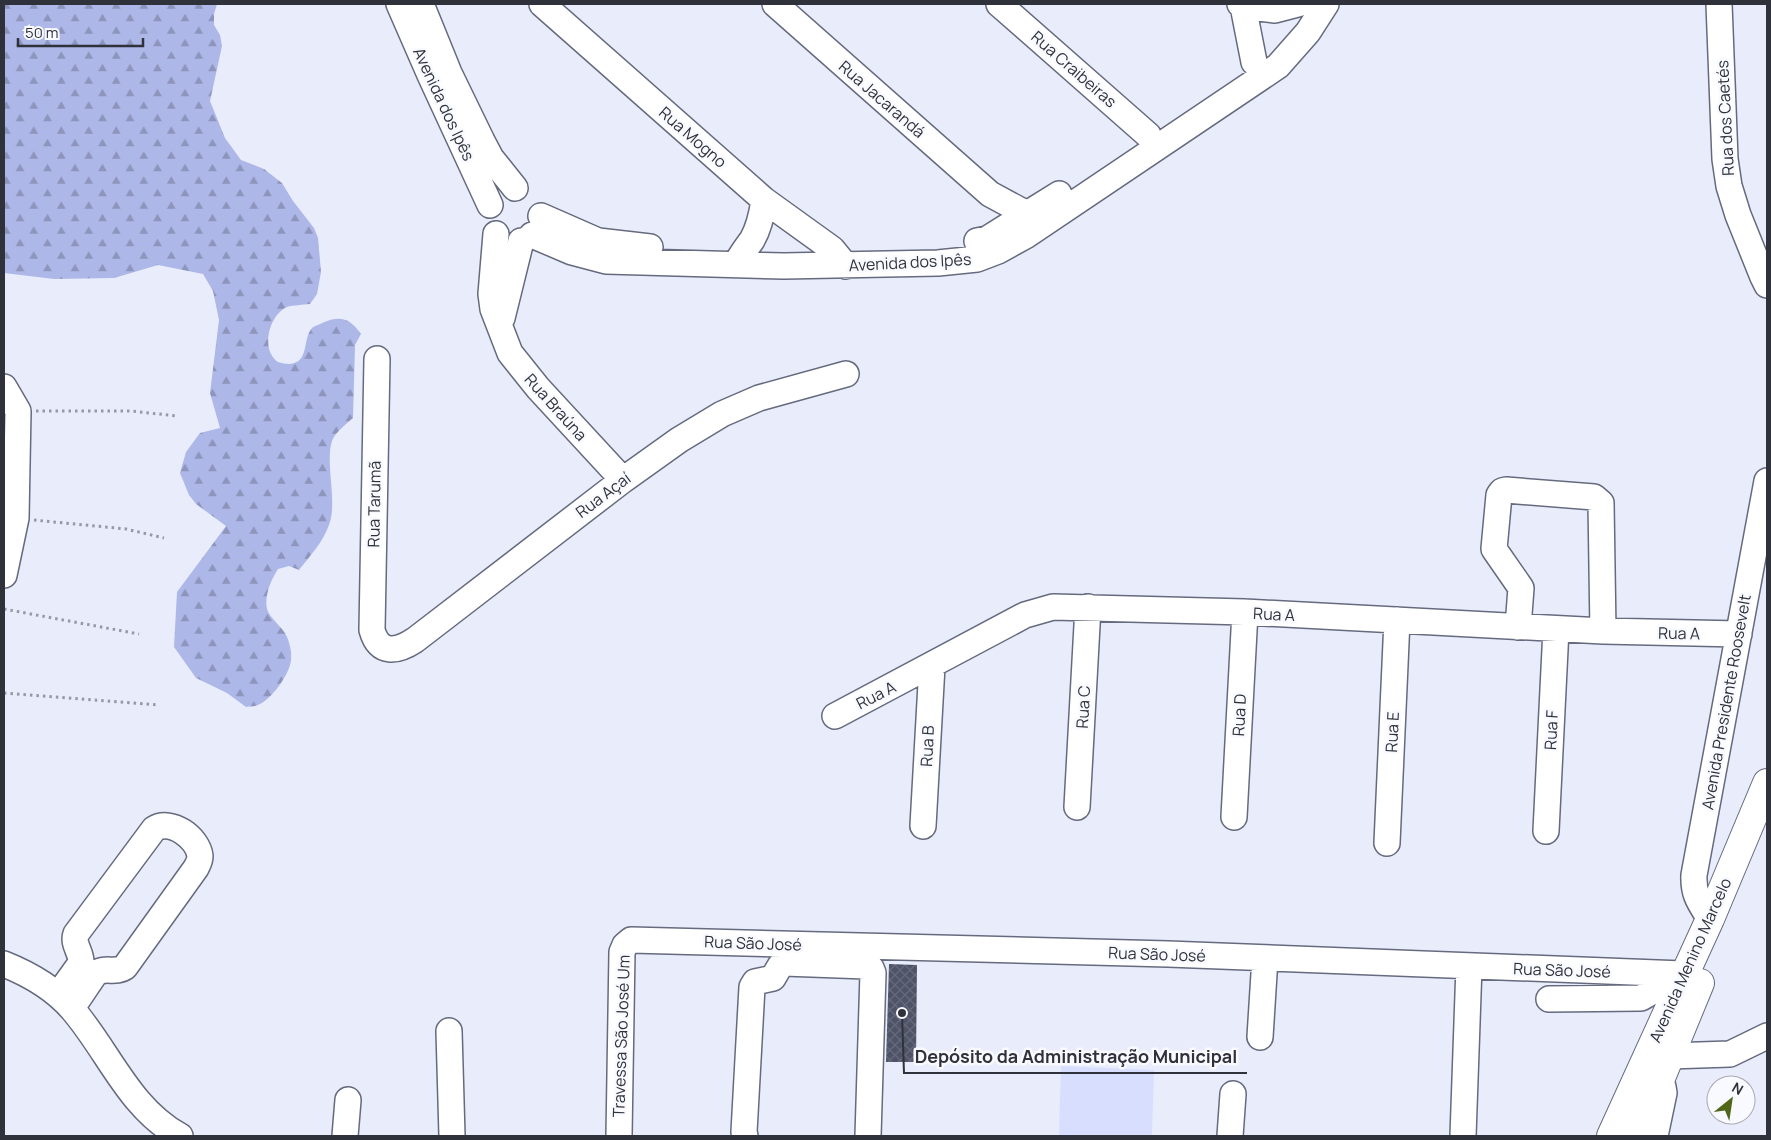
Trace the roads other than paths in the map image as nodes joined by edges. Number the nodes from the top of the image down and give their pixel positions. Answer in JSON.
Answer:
{"nodes":[{"id":1,"x":399,"y":4,"type":"edge"},
{"id":2,"x":421,"y":4,"type":"edge"},
{"id":3,"x":542,"y":4,"type":"edge"},
{"id":4,"x":775,"y":4,"type":"edge"},
{"id":5,"x":1000,"y":4,"type":"edge"},
{"id":6,"x":1298,"y":4,"type":"edge"},
{"id":7,"x":1307,"y":4,"type":"edge"},
{"id":8,"x":1326,"y":4,"type":"edge"},
{"id":9,"x":1719,"y":4,"type":"edge"},
{"id":10,"x":1241,"y":5,"type":"edge"},
{"id":11,"x":1254,"y":62,"type":"junction"},
{"id":12,"x":1148,"y":135,"type":"junction"},
{"id":13,"x":515,"y":188,"type":"junction"},
{"id":14,"x":990,"y":194,"type":"junction"},
{"id":15,"x":764,"y":200,"type":"junction"},
{"id":16,"x":490,"y":205,"type":"junction"},
{"id":17,"x":1027,"y":214,"type":"junction"},
{"id":18,"x":531,"y":230,"type":"junction"},
{"id":19,"x":496,"y":234,"type":"junction"},
{"id":20,"x":987,"y":239,"type":"junction"},
{"id":21,"x":740,"y":257,"type":"junction"},
{"id":22,"x":839,"y":257,"type":"junction"},
{"id":23,"x":1767,"y":285,"type":"edge"},
{"id":24,"x":500,"y":328,"type":"junction"},
{"id":25,"x":377,"y":360,"type":"dead end"},
{"id":26,"x":846,"y":374,"type":"dead end"},
{"id":27,"x":4,"y":387,"type":"edge"},
{"id":28,"x":622,"y":480,"type":"junction"},
{"id":29,"x":1767,"y":481,"type":"edge"},
{"id":30,"x":5,"y":560,"type":"edge"},
{"id":31,"x":1088,"y":607,"type":"junction"},
{"id":32,"x":1245,"y":612,"type":"junction"},
{"id":33,"x":1397,"y":620,"type":"junction"},
{"id":34,"x":1518,"y":627,"type":"junction"},
{"id":35,"x":1556,"y":629,"type":"junction"},
{"id":36,"x":1604,"y":631,"type":"junction"},
{"id":37,"x":1739,"y":634,"type":"junction"},
{"id":38,"x":380,"y":646,"type":"joint"},
{"id":39,"x":932,"y":666,"type":"junction"},
{"id":40,"x":836,"y":716,"type":"dead end"},
{"id":41,"x":1767,"y":783,"type":"edge"},
{"id":42,"x":1077,"y":807,"type":"dead end"},
{"id":43,"x":1234,"y":817,"type":"dead end"},
{"id":44,"x":923,"y":826,"type":"dead end"},
{"id":45,"x":1766,"y":830,"type":"edge"},
{"id":46,"x":1546,"y":831,"type":"dead end"},
{"id":47,"x":1387,"y":843,"type":"dead end"},
{"id":48,"x":1710,"y":919,"type":"junction"},
{"id":49,"x":632,"y":940,"type":"joint"},
{"id":50,"x":1265,"y":958,"type":"junction"},
{"id":51,"x":4,"y":964,"type":"edge"},
{"id":52,"x":1469,"y":966,"type":"junction"},
{"id":53,"x":1683,"y":974,"type":"junction"},
{"id":54,"x":1549,"y":999,"type":"dead end"},
{"id":55,"x":65,"y":1002,"type":"junction"},
{"id":56,"x":449,"y":1031,"type":"dead end"},
{"id":57,"x":1767,"y":1036,"type":"edge"},
{"id":58,"x":1260,"y":1037,"type":"dead end"},
{"id":59,"x":1665,"y":1066,"type":"junction"},
{"id":60,"x":1233,"y":1094,"type":"dead end"},
{"id":61,"x":348,"y":1100,"type":"dead end"},
{"id":62,"x":180,"y":1136,"type":"edge"},
{"id":63,"x":345,"y":1136,"type":"edge"},
{"id":64,"x":452,"y":1136,"type":"edge"},
{"id":65,"x":619,"y":1136,"type":"edge"},
{"id":66,"x":746,"y":1136,"type":"edge"},
{"id":67,"x":868,"y":1136,"type":"edge"},
{"id":68,"x":1230,"y":1136,"type":"edge"},
{"id":69,"x":1463,"y":1136,"type":"edge"},
{"id":70,"x":1611,"y":1136,"type":"edge"},
{"id":71,"x":1636,"y":1136,"type":"edge"},
{"id":72,"x":1655,"y":1136,"type":"edge"}],
"edges":[{"from":1,"to":16,"type":"street","name":"Avenida dos Ipês"},
{"from":2,"to":13,"type":"street","name":"Avenida dos Ipês"},
{"from":3,"to":15,"type":"street","name":"Rua Mogno"},
{"from":4,"to":14,"type":"street","name":"Rua Jacarandá"},
{"from":5,"to":12,"type":"street","name":"Rua Craibeiras"},
{"from":6,"to":10,"type":"street"},
{"from":7,"to":11,"type":"street","name":"Avenida dos Ipês"},
{"from":8,"to":22,"type":"street","name":"Avenida dos Ipês"},
{"from":9,"to":23,"type":"street","name":"Rua dos Caetés"},
{"from":10,"to":11,"type":"street"},
{"from":11,"to":12,"type":"street","name":"Avenida dos Ipês"},
{"from":12,"to":17,"type":"street","name":"Avenida dos Ipês"},
{"from":13,"to":16,"type":"street"},
{"from":13,"to":18,"type":"street","name":"Avenida dos Ipês"},
{"from":14,"to":17,"type":"street","name":"Rua Jacarandá"},
{"from":14,"to":20,"type":"street"},
{"from":15,"to":21,"type":"street"},
{"from":15,"to":22,"type":"street","name":"Rua Mogno"},
{"from":16,"to":19,"type":"street","name":"Avenida dos Ipês"},
{"from":17,"to":20,"type":"street","name":"Avenida dos Ipês"},
{"from":18,"to":19,"type":"street","name":"Avenida dos Ipês"},
{"from":18,"to":21,"type":"street","name":"Avenida dos Ipês"},
{"from":18,"to":24,"type":"street"},
{"from":19,"to":24,"type":"street","name":"Rua Braúna"},
{"from":20,"to":22,"type":"street","name":"Avenida dos Ipês"},
{"from":21,"to":22,"type":"street","name":"Avenida dos Ipês"},
{"from":24,"to":28,"type":"street","name":"Rua Braúna"},
{"from":25,"to":38,"type":"street","name":"Rua Tarumã"},
{"from":26,"to":28,"type":"street","name":"Rua Açaí"},
{"from":27,"to":30,"type":"street"},
{"from":28,"to":38,"type":"street","name":"Rua Açaí"},
{"from":29,"to":37,"type":"street","name":"Avenida Presidente Roosevelt"},
{"from":31,"to":32,"type":"street","name":"Rua A"},
{"from":31,"to":39,"type":"street","name":"Rua A"},
{"from":31,"to":42,"type":"street","name":"Rua C"},
{"from":32,"to":33,"type":"street","name":"Rua A"},
{"from":32,"to":43,"type":"street","name":"Rua D"},
{"from":33,"to":34,"type":"street","name":"Rua A"},
{"from":33,"to":47,"type":"street","name":"Rua E"},
{"from":34,"to":35,"type":"street","name":"Rua A"},
{"from":34,"to":36,"type":"street"},
{"from":35,"to":36,"type":"street","name":"Rua A"},
{"from":35,"to":46,"type":"street","name":"Rua F"},
{"from":36,"to":37,"type":"street","name":"Rua A"},
{"from":37,"to":48,"type":"street","name":"Avenida Presidente Roosevelt"},
{"from":39,"to":40,"type":"street","name":"Rua A"},
{"from":39,"to":44,"type":"street","name":"Rua B"},
{"from":41,"to":48,"type":"main road","name":"Avenida Menino Marcelo"},
{"from":45,"to":59,"type":"main road","name":"Avenida Menino Marcelo"},
{"from":48,"to":53,"type":"main road","name":"Avenida Menino Marcelo"},
{"from":49,"to":50,"type":"street","name":"Rua São José"},
{"from":49,"to":65,"type":"street","name":"Travessa São José Um"},
{"from":50,"to":52,"type":"street","name":"Rua São José"},
{"from":50,"to":58,"type":"street"},
{"from":51,"to":55,"type":"street"},
{"from":52,"to":53,"type":"street","name":"Rua São José"},
{"from":52,"to":69,"type":"street"},
{"from":53,"to":54,"type":"street"},
{"from":53,"to":70,"type":"main road","name":"Avenida Menino Marcelo"},
{"from":55,"to":55,"type":"street"},
{"from":55,"to":62,"type":"street"},
{"from":56,"to":64,"type":"street"},
{"from":57,"to":59,"type":"street"},
{"from":59,"to":71,"type":"main road","name":"Avenida Menino Marcelo"},
{"from":59,"to":72,"type":"street"},
{"from":60,"to":68,"type":"street"},
{"from":61,"to":63,"type":"street"},
{"from":66,"to":67,"type":"street"}]}
